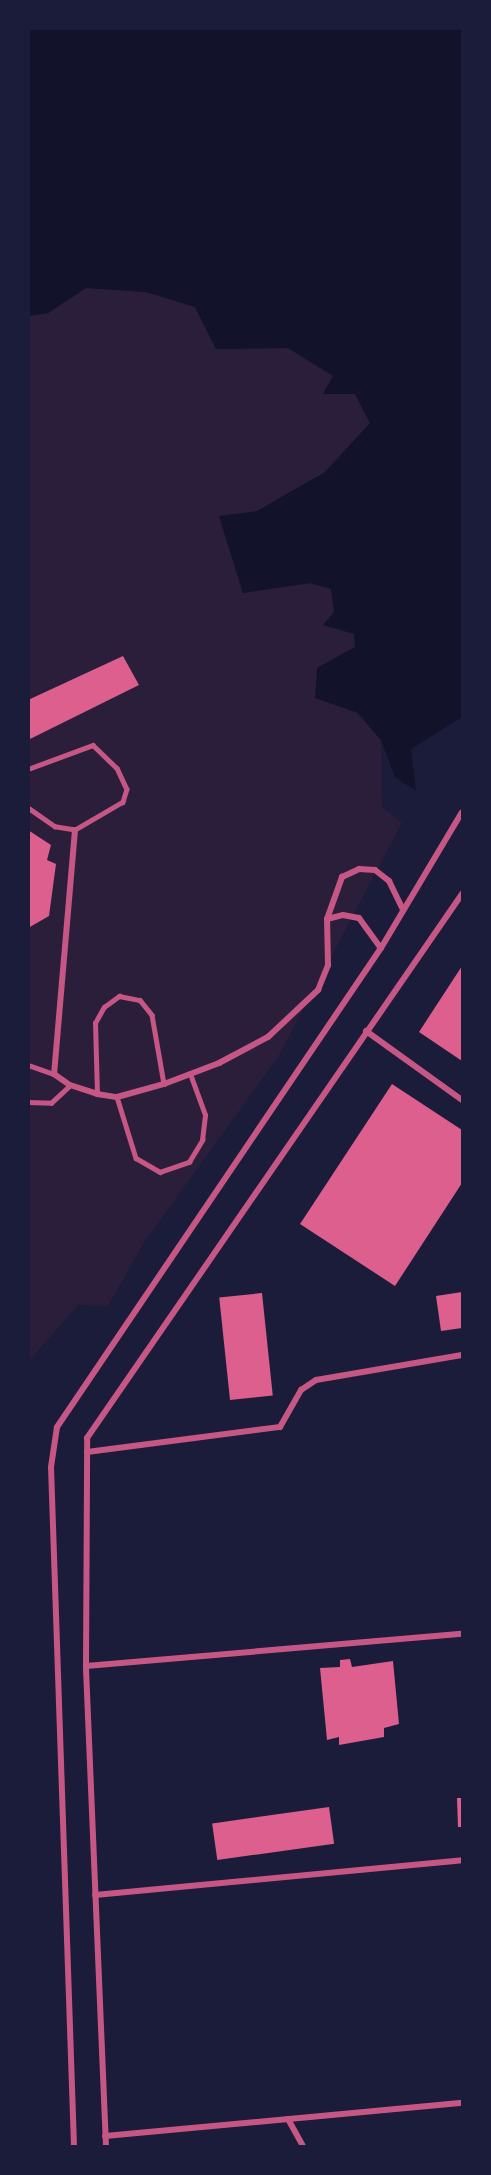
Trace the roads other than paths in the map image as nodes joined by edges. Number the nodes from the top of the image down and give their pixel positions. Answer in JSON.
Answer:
{"nodes":[{"id":1,"x":28,"y":769,"type":"edge"},
{"id":2,"x":28,"y":808,"type":"edge"},
{"id":3,"x":462,"y":812,"type":"edge"},
{"id":4,"x":75,"y":830,"type":"junction"},
{"id":5,"x":462,"y":894,"type":"edge"},
{"id":6,"x":404,"y":910,"type":"junction"},
{"id":7,"x":327,"y":919,"type":"junction"},
{"id":8,"x":381,"y":948,"type":"junction"},
{"id":9,"x":366,"y":1031,"type":"junction"},
{"id":10,"x":28,"y":1065,"type":"edge"},
{"id":11,"x":54,"y":1074,"type":"junction"},
{"id":12,"x":190,"y":1074,"type":"junction"},
{"id":13,"x":164,"y":1084,"type":"junction"},
{"id":14,"x":70,"y":1085,"type":"junction"},
{"id":15,"x":97,"y":1094,"type":"junction"},
{"id":16,"x":117,"y":1097,"type":"junction"},
{"id":17,"x":462,"y":1100,"type":"edge"},
{"id":18,"x":28,"y":1102,"type":"edge"},
{"id":19,"x":462,"y":1355,"type":"edge"},
{"id":20,"x":87,"y":1452,"type":"junction"},
{"id":21,"x":462,"y":1634,"type":"edge"},
{"id":22,"x":86,"y":1666,"type":"junction"},
{"id":23,"x":462,"y":1860,"type":"edge"},
{"id":24,"x":95,"y":1895,"type":"junction"},
{"id":25,"x":462,"y":2103,"type":"edge"},
{"id":26,"x":288,"y":2119,"type":"junction"},
{"id":27,"x":105,"y":2136,"type":"junction"},
{"id":28,"x":74,"y":2146,"type":"edge"},
{"id":29,"x":106,"y":2146,"type":"edge"},
{"id":30,"x":303,"y":2146,"type":"edge"}],
"edges":[{"from":1,"to":4,"type":"lane"},
{"from":2,"to":4,"type":"lane"},
{"from":3,"to":6,"type":"street"},
{"from":4,"to":11,"type":"street"},
{"from":5,"to":9,"type":"street"},
{"from":6,"to":7,"type":"street"},
{"from":6,"to":8,"type":"street"},
{"from":7,"to":8,"type":"street"},
{"from":7,"to":12,"type":"street"},
{"from":8,"to":28,"type":"street"},
{"from":9,"to":17,"type":"street"},
{"from":9,"to":20,"type":"street"},
{"from":10,"to":11,"type":"lane"},
{"from":11,"to":14,"type":"street"},
{"from":12,"to":13,"type":"street"},
{"from":12,"to":16,"type":"lane"},
{"from":13,"to":15,"type":"lane"},
{"from":13,"to":16,"type":"street"},
{"from":14,"to":15,"type":"street"},
{"from":14,"to":18,"type":"lane"},
{"from":15,"to":16,"type":"street"},
{"from":19,"to":20,"type":"street"},
{"from":20,"to":22,"type":"street"},
{"from":21,"to":22,"type":"street"},
{"from":22,"to":24,"type":"street"},
{"from":23,"to":24,"type":"street"},
{"from":24,"to":27,"type":"street"},
{"from":25,"to":26,"type":"street"},
{"from":26,"to":27,"type":"street"},
{"from":26,"to":30,"type":"street"},
{"from":27,"to":29,"type":"street"}]}
